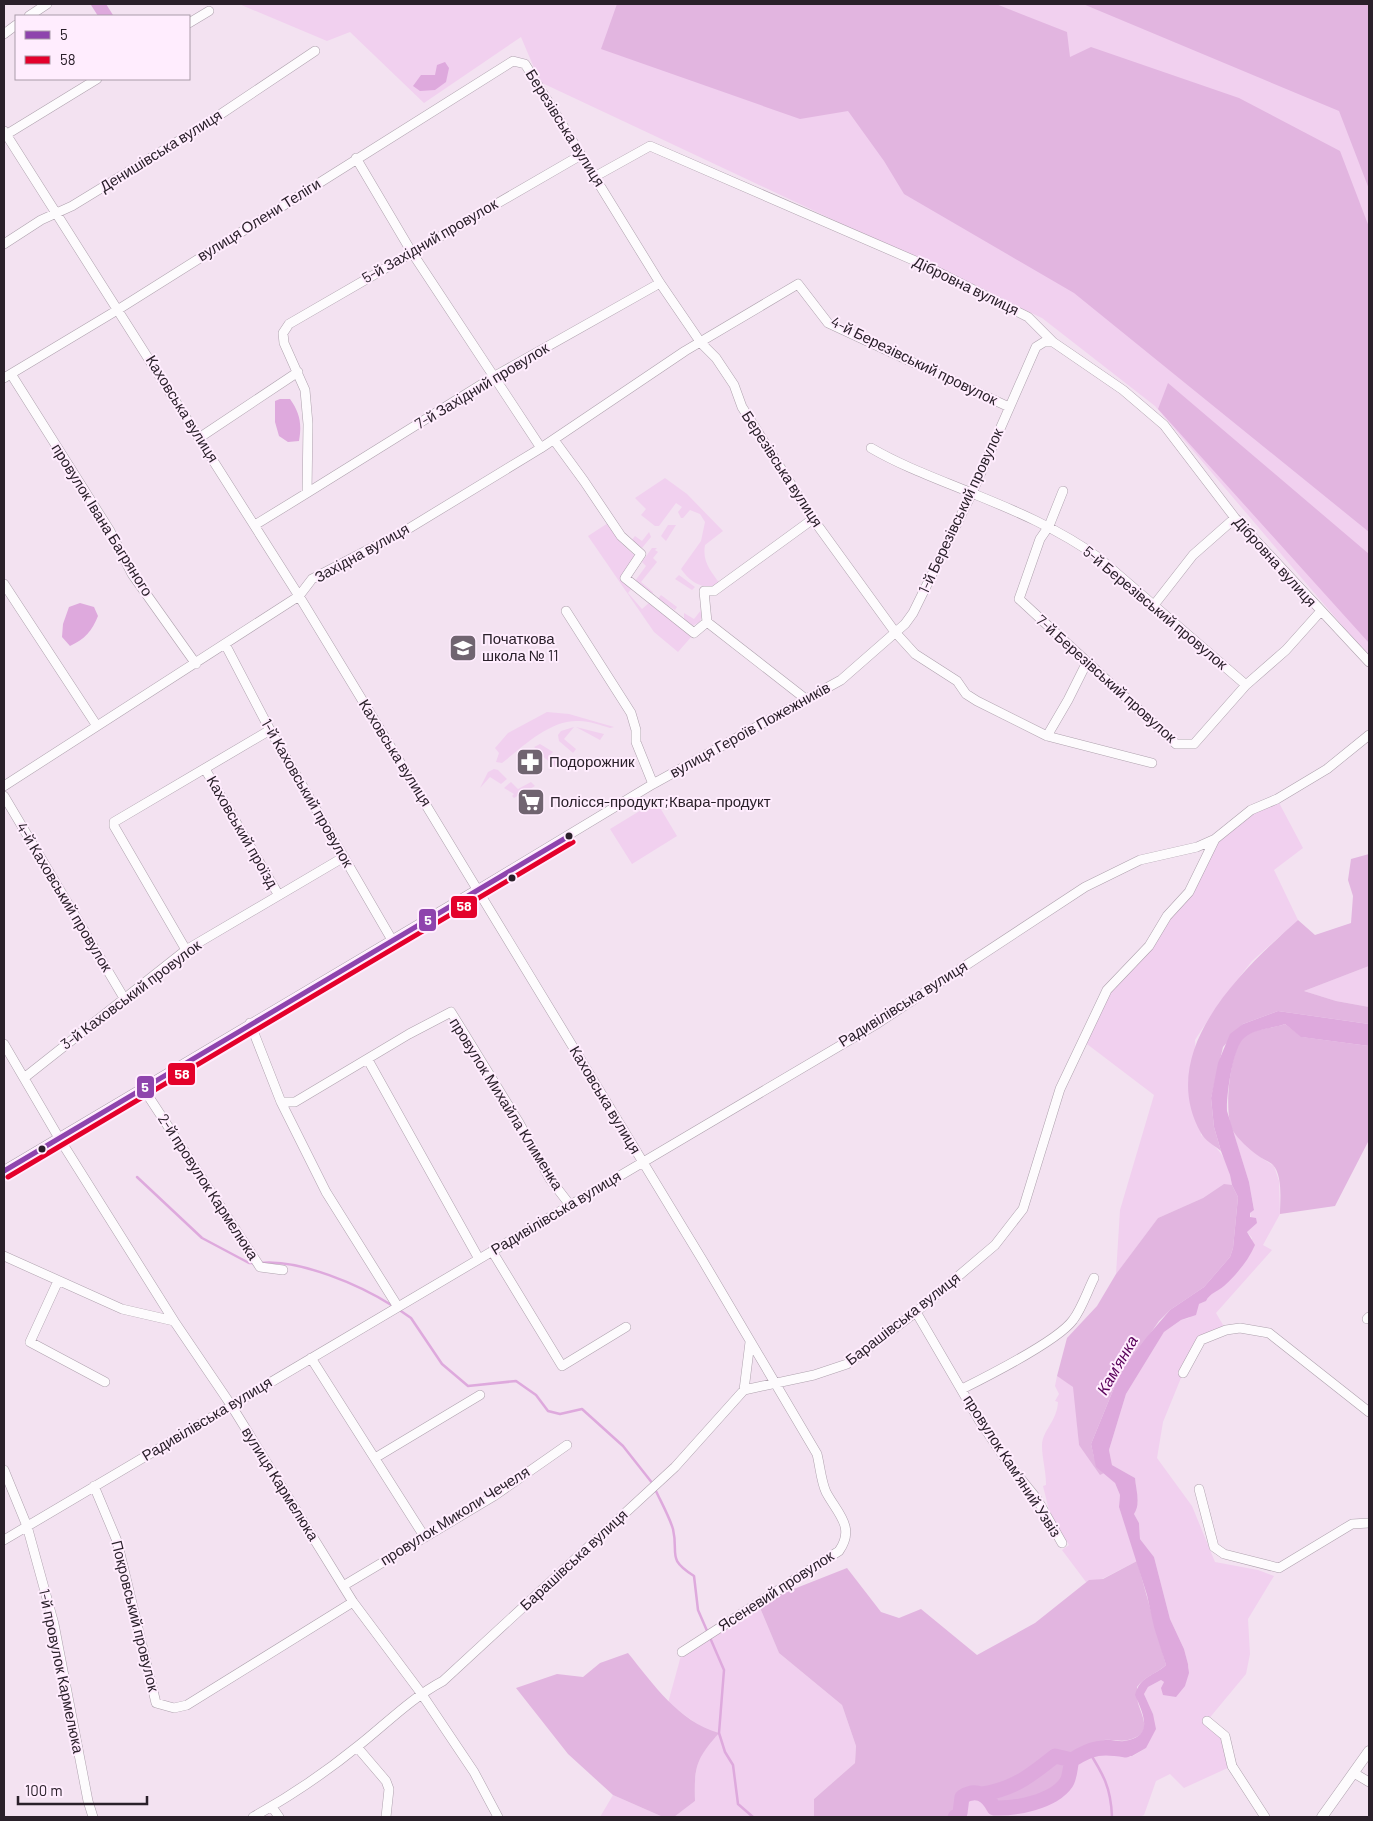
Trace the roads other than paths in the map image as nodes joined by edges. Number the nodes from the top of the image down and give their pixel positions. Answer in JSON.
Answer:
{"nodes":[{"id":1,"x":47,"y":4,"type":"edge"},
{"id":2,"x":209,"y":11,"type":"dead end"},
{"id":3,"x":30,"y":15,"type":"edge"},
{"id":4,"x":190,"y":22,"type":"edge"},
{"id":5,"x":15,"y":26,"type":"edge"},
{"id":6,"x":4,"y":34,"type":"edge"},
{"id":7,"x":314,"y":51,"type":"dead end"},
{"id":8,"x":513,"y":61,"type":"joint"},
{"id":9,"x":95,"y":80,"type":"edge"},
{"id":10,"x":5,"y":134,"type":"edge"},
{"id":11,"x":581,"y":155,"type":"junction"},
{"id":12,"x":356,"y":158,"type":"junction"},
{"id":13,"x":596,"y":176,"type":"junction"},
{"id":14,"x":57,"y":212,"type":"junction"},
{"id":15,"x":4,"y":244,"type":"edge"},
{"id":16,"x":411,"y":251,"type":"junction"},
{"id":17,"x":660,"y":283,"type":"junction"},
{"id":18,"x":119,"y":309,"type":"junction"},
{"id":19,"x":1053,"y":342,"type":"junction"},
{"id":20,"x":701,"y":343,"type":"junction"},
{"id":21,"x":298,"y":372,"type":"junction"},
{"id":22,"x":7,"y":376,"type":"edge"},
{"id":23,"x":495,"y":376,"type":"junction"},
{"id":24,"x":1009,"y":407,"type":"junction"},
{"id":25,"x":200,"y":438,"type":"junction"},
{"id":26,"x":554,"y":440,"type":"junction"},
{"id":27,"x":542,"y":448,"type":"junction"},
{"id":28,"x":871,"y":448,"type":"dead end"},
{"id":29,"x":1063,"y":491,"type":"dead end"},
{"id":30,"x":307,"y":493,"type":"junction"},
{"id":31,"x":972,"y":493,"type":"junction"},
{"id":32,"x":1235,"y":518,"type":"junction"},
{"id":33,"x":814,"y":519,"type":"junction"},
{"id":34,"x":254,"y":525,"type":"junction"},
{"id":35,"x":1049,"y":526,"type":"junction"},
{"id":36,"x":4,"y":584,"type":"edge"},
{"id":37,"x":299,"y":596,"type":"junction"},
{"id":38,"x":1154,"y":605,"type":"junction"},
{"id":39,"x":566,"y":611,"type":"dead end"},
{"id":40,"x":1320,"y":612,"type":"junction"},
{"id":41,"x":707,"y":622,"type":"junction"},
{"id":42,"x":895,"y":632,"type":"junction"},
{"id":43,"x":225,"y":644,"type":"junction"},
{"id":44,"x":1087,"y":662,"type":"junction"},
{"id":45,"x":1369,"y":662,"type":"edge"},
{"id":46,"x":196,"y":664,"type":"junction"},
{"id":47,"x":1246,"y":685,"type":"junction"},
{"id":48,"x":807,"y":700,"type":"junction"},
{"id":49,"x":97,"y":726,"type":"junction"},
{"id":50,"x":270,"y":730,"type":"junction"},
{"id":51,"x":1369,"y":735,"type":"edge"},
{"id":52,"x":1047,"y":736,"type":"junction"},
{"id":53,"x":1152,"y":763,"type":"dead end"},
{"id":54,"x":206,"y":769,"type":"junction"},
{"id":55,"x":653,"y":784,"type":"junction"},
{"id":56,"x":4,"y":786,"type":"edge"},
{"id":57,"x":4,"y":796,"type":"edge"},
{"id":58,"x":1215,"y":839,"type":"junction"},
{"id":59,"x":1191,"y":848,"type":"junction"},
{"id":60,"x":344,"y":857,"type":"junction"},
{"id":61,"x":1199,"y":871,"type":"junction"},
{"id":62,"x":479,"y":889,"type":"junction"},
{"id":63,"x":278,"y":894,"type":"junction"},
{"id":64,"x":392,"y":940,"type":"junction"},
{"id":65,"x":186,"y":950,"type":"junction"},
{"id":66,"x":124,"y":998,"type":"junction"},
{"id":67,"x":250,"y":1024,"type":"junction"},
{"id":68,"x":4,"y":1044,"type":"edge"},
{"id":69,"x":368,"y":1060,"type":"junction"},
{"id":70,"x":24,"y":1078,"type":"junction"},
{"id":71,"x":144,"y":1088,"type":"junction"},
{"id":72,"x":281,"y":1102,"type":"junction"},
{"id":73,"x":59,"y":1138,"type":"junction"},
{"id":74,"x":642,"y":1161,"type":"junction"},
{"id":75,"x":4,"y":1172,"type":"edge"},
{"id":76,"x":570,"y":1205,"type":"junction"},
{"id":77,"x":492,"y":1251,"type":"junction"},
{"id":78,"x":4,"y":1256,"type":"edge"},
{"id":79,"x":479,"y":1259,"type":"junction"},
{"id":80,"x":283,"y":1270,"type":"dead end"},
{"id":81,"x":1094,"y":1278,"type":"dead end"},
{"id":82,"x":58,"y":1281,"type":"junction"},
{"id":83,"x":398,"y":1307,"type":"junction"},
{"id":84,"x":916,"y":1312,"type":"junction"},
{"id":85,"x":174,"y":1321,"type":"junction"},
{"id":86,"x":626,"y":1327,"type":"dead end"},
{"id":87,"x":750,"y":1342,"type":"junction"},
{"id":88,"x":311,"y":1358,"type":"junction"},
{"id":89,"x":1183,"y":1373,"type":"dead end"},
{"id":90,"x":105,"y":1382,"type":"dead end"},
{"id":91,"x":775,"y":1383,"type":"junction"},
{"id":92,"x":962,"y":1389,"type":"junction"},
{"id":93,"x":744,"y":1390,"type":"junction"},
{"id":94,"x":480,"y":1395,"type":"dead end"},
{"id":95,"x":231,"y":1405,"type":"junction"},
{"id":96,"x":1369,"y":1412,"type":"edge"},
{"id":97,"x":567,"y":1445,"type":"dead end"},
{"id":98,"x":375,"y":1458,"type":"junction"},
{"id":99,"x":4,"y":1470,"type":"edge"},
{"id":100,"x":94,"y":1486,"type":"junction"},
{"id":101,"x":1199,"y":1489,"type":"dead end"},
{"id":102,"x":1369,"y":1523,"type":"edge"},
{"id":103,"x":27,"y":1526,"type":"junction"},
{"id":104,"x":424,"y":1536,"type":"junction"},
{"id":105,"x":4,"y":1540,"type":"edge"},
{"id":106,"x":1062,"y":1543,"type":"dead end"},
{"id":107,"x":343,"y":1586,"type":"junction"},
{"id":108,"x":353,"y":1602,"type":"junction"},
{"id":109,"x":682,"y":1652,"type":"dead end"},
{"id":110,"x":421,"y":1693,"type":"junction"},
{"id":111,"x":1207,"y":1721,"type":"dead end"},
{"id":112,"x":357,"y":1747,"type":"junction"},
{"id":113,"x":1369,"y":1751,"type":"edge"},
{"id":114,"x":1354,"y":1773,"type":"junction"},
{"id":115,"x":1369,"y":1782,"type":"edge"},
{"id":116,"x":272,"y":1807,"type":"junction"},
{"id":117,"x":94,"y":1817,"type":"edge"},
{"id":118,"x":253,"y":1817,"type":"edge"},
{"id":119,"x":279,"y":1817,"type":"edge"},
{"id":120,"x":386,"y":1817,"type":"edge"},
{"id":121,"x":498,"y":1817,"type":"edge"},
{"id":122,"x":1265,"y":1817,"type":"edge"},
{"id":123,"x":1322,"y":1817,"type":"edge"}],
"edges":[{"from":1,"to":3,"type":"street"},
{"from":2,"to":4,"type":"street"},
{"from":5,"to":6,"type":"street"},
{"from":7,"to":14,"type":"street","name":"Денишівська вулиця"},
{"from":8,"to":11,"type":"street","name":"Березівська вулиця"},
{"from":8,"to":12,"type":"street","name":"вулиця Олени Теліги"},
{"from":9,"to":10,"type":"street"},
{"from":10,"to":14,"type":"street","name":"Каховська вулиця"},
{"from":11,"to":13,"type":"street","name":"Березівська вулиця"},
{"from":11,"to":16,"type":"street","name":"5-й Західний провулок"},
{"from":12,"to":16,"type":"street"},
{"from":12,"to":18,"type":"street","name":"вулиця Олени Теліги"},
{"from":13,"to":17,"type":"street","name":"Березівська вулиця"},
{"from":13,"to":19,"type":"street","name":"Дібровна вулиця"},
{"from":14,"to":15,"type":"street","name":"Денишівська вулиця"},
{"from":14,"to":18,"type":"street","name":"Каховська вулиця"},
{"from":16,"to":21,"type":"street","name":"5-й Західний провулок"},
{"from":16,"to":23,"type":"street"},
{"from":17,"to":20,"type":"street","name":"Березівська вулиця"},
{"from":17,"to":23,"type":"street","name":"7-й Західний провулок"},
{"from":18,"to":22,"type":"street","name":"вулиця Олени Теліги"},
{"from":18,"to":25,"type":"street","name":"Каховська вулиця"},
{"from":19,"to":24,"type":"street","name":"1-й Березівський провулок"},
{"from":19,"to":32,"type":"street","name":"Дібровна вулиця"},
{"from":20,"to":24,"type":"street","name":"4-й Березівський провулок"},
{"from":20,"to":26,"type":"street","name":"Західна вулиця"},
{"from":20,"to":33,"type":"street","name":"Березівська вулиця"},
{"from":21,"to":25,"type":"street"},
{"from":21,"to":30,"type":"street"},
{"from":22,"to":46,"type":"street","name":"провулок Івана Багряного"},
{"from":23,"to":27,"type":"street"},
{"from":23,"to":30,"type":"street","name":"7-й Західний провулок"},
{"from":24,"to":31,"type":"street","name":"1-й Березівський провулок"},
{"from":25,"to":34,"type":"street","name":"Каховська вулиця"},
{"from":26,"to":27,"type":"street","name":"Західна вулиця"},
{"from":26,"to":41,"type":"street"},
{"from":27,"to":37,"type":"street","name":"Західна вулиця"},
{"from":28,"to":31,"type":"street","name":"5-й Березівський провулок"},
{"from":29,"to":35,"type":"street","name":"7-й Березівський провулок"},
{"from":30,"to":34,"type":"street","name":"7-й Західний провулок"},
{"from":31,"to":35,"type":"street","name":"5-й Березівський провулок"},
{"from":31,"to":42,"type":"street","name":"1-й Березівський провулок"},
{"from":32,"to":38,"type":"street"},
{"from":32,"to":40,"type":"street","name":"Дібровна вулиця"},
{"from":33,"to":41,"type":"street"},
{"from":33,"to":42,"type":"street","name":"Березівська вулиця"},
{"from":34,"to":37,"type":"street","name":"Каховська вулиця"},
{"from":35,"to":38,"type":"street","name":"5-й Березівський провулок"},
{"from":35,"to":44,"type":"street","name":"7-й Березівський провулок"},
{"from":36,"to":49,"type":"street"},
{"from":37,"to":43,"type":"street","name":"Західна вулиця"},
{"from":37,"to":62,"type":"street","name":"Каховська вулиця"},
{"from":38,"to":47,"type":"street","name":"5-й Березівський провулок"},
{"from":39,"to":55,"type":"street"},
{"from":40,"to":45,"type":"street","name":"Дібровна вулиця"},
{"from":40,"to":47,"type":"street","name":"7-й Березівський провулок"},
{"from":41,"to":48,"type":"street"},
{"from":42,"to":48,"type":"street","name":"вулиця Героїв Пожежників"},
{"from":42,"to":52,"type":"street","name":"Березівська вулиця"},
{"from":43,"to":46,"type":"street","name":"Західна вулиця"},
{"from":43,"to":50,"type":"street","name":"1-й Каховський провулок"},
{"from":44,"to":47,"type":"street","name":"7-й Березівський провулок"},
{"from":44,"to":52,"type":"street"},
{"from":46,"to":49,"type":"street","name":"Західна вулиця"},
{"from":48,"to":55,"type":"street","name":"вулиця Героїв Пожежників"},
{"from":49,"to":56,"type":"street","name":"Західна вулиця"},
{"from":50,"to":54,"type":"street"},
{"from":50,"to":60,"type":"street","name":"1-й Каховський провулок"},
{"from":51,"to":58,"type":"street","name":"Барашівська вулиця"},
{"from":52,"to":53,"type":"street","name":"Березівська вулиця"},
{"from":54,"to":63,"type":"street","name":"Каховський проїзд"},
{"from":54,"to":65,"type":"street"},
{"from":55,"to":62,"type":"street","name":"вулиця Героїв Пожежників"},
{"from":57,"to":66,"type":"street","name":"4-й Каховський провулок"},
{"from":58,"to":59,"type":"street","name":"Радивілівська вулиця"},
{"from":58,"to":61,"type":"street","name":"Барашівська вулиця"},
{"from":59,"to":61,"type":"street"},
{"from":59,"to":74,"type":"street","name":"Радивілівська вулиця"},
{"from":60,"to":63,"type":"street","name":"3-й Каховський провулок"},
{"from":60,"to":64,"type":"street","name":"1-й Каховський провулок"},
{"from":61,"to":84,"type":"street","name":"Барашівська вулиця"},
{"from":62,"to":64,"type":"street","name":"вулиця Героїв Пожежників"},
{"from":62,"to":74,"type":"street","name":"Каховська вулиця"},
{"from":63,"to":65,"type":"street","name":"3-й Каховський провулок"},
{"from":64,"to":67,"type":"street","name":"вулиця Героїв Пожежників"},
{"from":65,"to":66,"type":"street","name":"3-й Каховський провулок"},
{"from":66,"to":70,"type":"street","name":"3-й Каховський провулок"},
{"from":67,"to":71,"type":"street","name":"вулиця Героїв Пожежників"},
{"from":67,"to":72,"type":"street"},
{"from":68,"to":70,"type":"street","name":"вулиця Кармелюка"},
{"from":69,"to":72,"type":"street","name":"провулок Михайла Клименка"},
{"from":69,"to":76,"type":"street","name":"провулок Михайла Клименка"},
{"from":69,"to":79,"type":"street"},
{"from":70,"to":73,"type":"street","name":"вулиця Кармелюка"},
{"from":71,"to":73,"type":"street","name":"вулиця Героїв Пожежників"},
{"from":71,"to":80,"type":"street","name":"2-й провулок Кармелюка"},
{"from":72,"to":83,"type":"street"},
{"from":73,"to":75,"type":"street","name":"вулиця Героїв Пожежників"},
{"from":73,"to":85,"type":"street","name":"вулиця Кармелюка"},
{"from":74,"to":76,"type":"street","name":"Радивілівська вулиця"},
{"from":74,"to":87,"type":"street","name":"Каховська вулиця"},
{"from":76,"to":77,"type":"street","name":"Радивілівська вулиця"},
{"from":77,"to":79,"type":"street","name":"Радивілівська вулиця"},
{"from":77,"to":86,"type":"street"},
{"from":78,"to":82,"type":"street"},
{"from":79,"to":83,"type":"street","name":"Радивілівська вулиця"},
{"from":81,"to":92,"type":"street"},
{"from":82,"to":85,"type":"street"},
{"from":82,"to":90,"type":"street"},
{"from":83,"to":88,"type":"street","name":"Радивілівська вулиця"},
{"from":84,"to":91,"type":"street","name":"Барашівська вулиця"},
{"from":84,"to":92,"type":"street","name":"провулок Камʼяний Узвіз"},
{"from":85,"to":95,"type":"street","name":"вулиця Кармелюка"},
{"from":87,"to":91,"type":"street","name":"Каховська вулиця"},
{"from":87,"to":93,"type":"street"},
{"from":88,"to":95,"type":"street","name":"Радивілівська вулиця"},
{"from":88,"to":98,"type":"street"},
{"from":89,"to":96,"type":"street"},
{"from":91,"to":93,"type":"street","name":"Барашівська вулиця"},
{"from":91,"to":109,"type":"street","name":"Ясеневий провулок"},
{"from":92,"to":106,"type":"street","name":"провулок Камʼяний Узвіз"},
{"from":93,"to":110,"type":"street","name":"Барашівська вулиця"},
{"from":94,"to":98,"type":"street"},
{"from":95,"to":100,"type":"street","name":"Радивілівська вулиця"},
{"from":95,"to":107,"type":"street","name":"вулиця Кармелюка"},
{"from":97,"to":104,"type":"street","name":"провулок Миколи Чечеля"},
{"from":98,"to":104,"type":"street"},
{"from":99,"to":103,"type":"street","name":"1-й провулок Кармелюка"},
{"from":100,"to":103,"type":"street","name":"Радивілівська вулиця"},
{"from":100,"to":108,"type":"street","name":"Покровський провулок"},
{"from":101,"to":102,"type":"street"},
{"from":103,"to":105,"type":"street","name":"Радивілівська вулиця"},
{"from":103,"to":117,"type":"street","name":"1-й провулок Кармелюка"},
{"from":104,"to":107,"type":"street","name":"провулок Миколи Чечеля"},
{"from":107,"to":108,"type":"street","name":"вулиця Кармелюка"},
{"from":108,"to":110,"type":"street","name":"вулиця Кармелюка"},
{"from":110,"to":112,"type":"street","name":"Барашівська вулиця"},
{"from":110,"to":121,"type":"street","name":"вулиця Кармелюка"},
{"from":111,"to":122,"type":"street"},
{"from":112,"to":116,"type":"street","name":"Барашівська вулиця"},
{"from":112,"to":120,"type":"street"},
{"from":113,"to":114,"type":"street"},
{"from":114,"to":115,"type":"street"},
{"from":114,"to":123,"type":"street"},
{"from":116,"to":118,"type":"street","name":"Барашівська вулиця"},
{"from":116,"to":119,"type":"street"}]}
